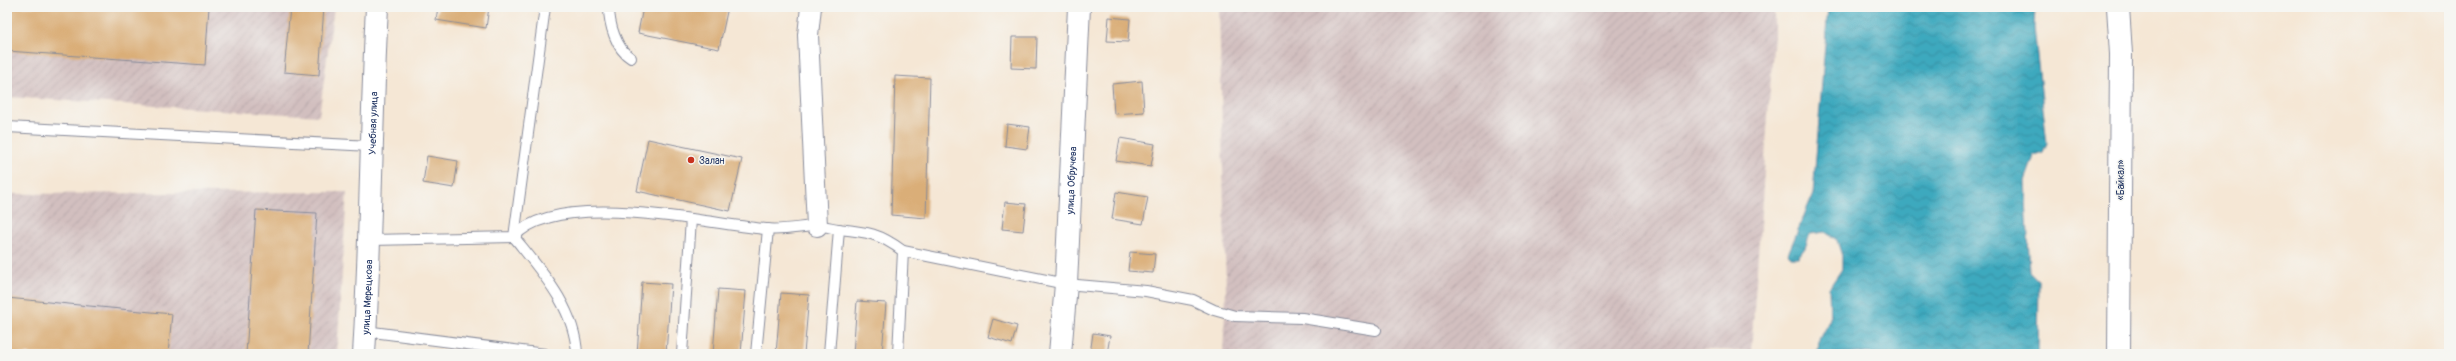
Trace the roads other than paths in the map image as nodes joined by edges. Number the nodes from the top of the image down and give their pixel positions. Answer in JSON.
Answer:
{"nodes":[{"id":1,"x":377,"y":7,"type":"edge"},
{"id":2,"x":545,"y":7,"type":"edge"},
{"id":3,"x":609,"y":7,"type":"edge"},
{"id":4,"x":811,"y":7,"type":"edge"},
{"id":5,"x":1079,"y":7,"type":"edge"},
{"id":6,"x":2118,"y":7,"type":"edge"},
{"id":7,"x":631,"y":58,"type":"dead end"},
{"id":8,"x":7,"y":127,"type":"edge"},
{"id":9,"x":371,"y":146,"type":"junction"},
{"id":10,"x":691,"y":219,"type":"junction"},
{"id":11,"x":817,"y":226,"type":"junction"},
{"id":12,"x":839,"y":229,"type":"junction"},
{"id":13,"x":768,"y":230,"type":"junction"},
{"id":14,"x":514,"y":237,"type":"junction"},
{"id":15,"x":371,"y":240,"type":"junction"},
{"id":16,"x":902,"y":251,"type":"junction"},
{"id":17,"x":1066,"y":284,"type":"junction"},
{"id":18,"x":1376,"y":330,"type":"dead end"},
{"id":19,"x":366,"y":331,"type":"junction"},
{"id":20,"x":364,"y":354,"type":"edge"},
{"id":21,"x":545,"y":354,"type":"edge"},
{"id":22,"x":577,"y":354,"type":"edge"},
{"id":23,"x":682,"y":354,"type":"edge"},
{"id":24,"x":756,"y":354,"type":"edge"},
{"id":25,"x":828,"y":354,"type":"edge"},
{"id":26,"x":898,"y":354,"type":"edge"},
{"id":27,"x":1060,"y":354,"type":"edge"},
{"id":28,"x":2119,"y":354,"type":"edge"}],
"edges":[{"from":1,"to":9,"type":"main road","name":"Учебная улица"},
{"from":2,"to":14,"type":"lane"},
{"from":3,"to":7,"type":"lane"},
{"from":4,"to":11,"type":"street"},
{"from":5,"to":17,"type":"main road","name":"улица Обручева"},
{"from":6,"to":28,"type":"main road","name":"«Байкал»"},
{"from":8,"to":9,"type":"lane"},
{"from":9,"to":15,"type":"main road","name":"Учебная улица"},
{"from":10,"to":13,"type":"lane"},
{"from":10,"to":14,"type":"lane"},
{"from":10,"to":23,"type":"lane"},
{"from":11,"to":12,"type":"lane"},
{"from":11,"to":13,"type":"lane"},
{"from":12,"to":16,"type":"lane"},
{"from":12,"to":25,"type":"lane"},
{"from":13,"to":24,"type":"lane"},
{"from":14,"to":15,"type":"lane"},
{"from":14,"to":22,"type":"lane"},
{"from":15,"to":19,"type":"main road","name":"улица Мерецкова"},
{"from":16,"to":17,"type":"lane"},
{"from":16,"to":26,"type":"lane"},
{"from":17,"to":18,"type":"lane"},
{"from":17,"to":27,"type":"main road","name":"улица Обручева"},
{"from":19,"to":20,"type":"main road","name":"улица Мерецкова"},
{"from":19,"to":21,"type":"lane"}]}
